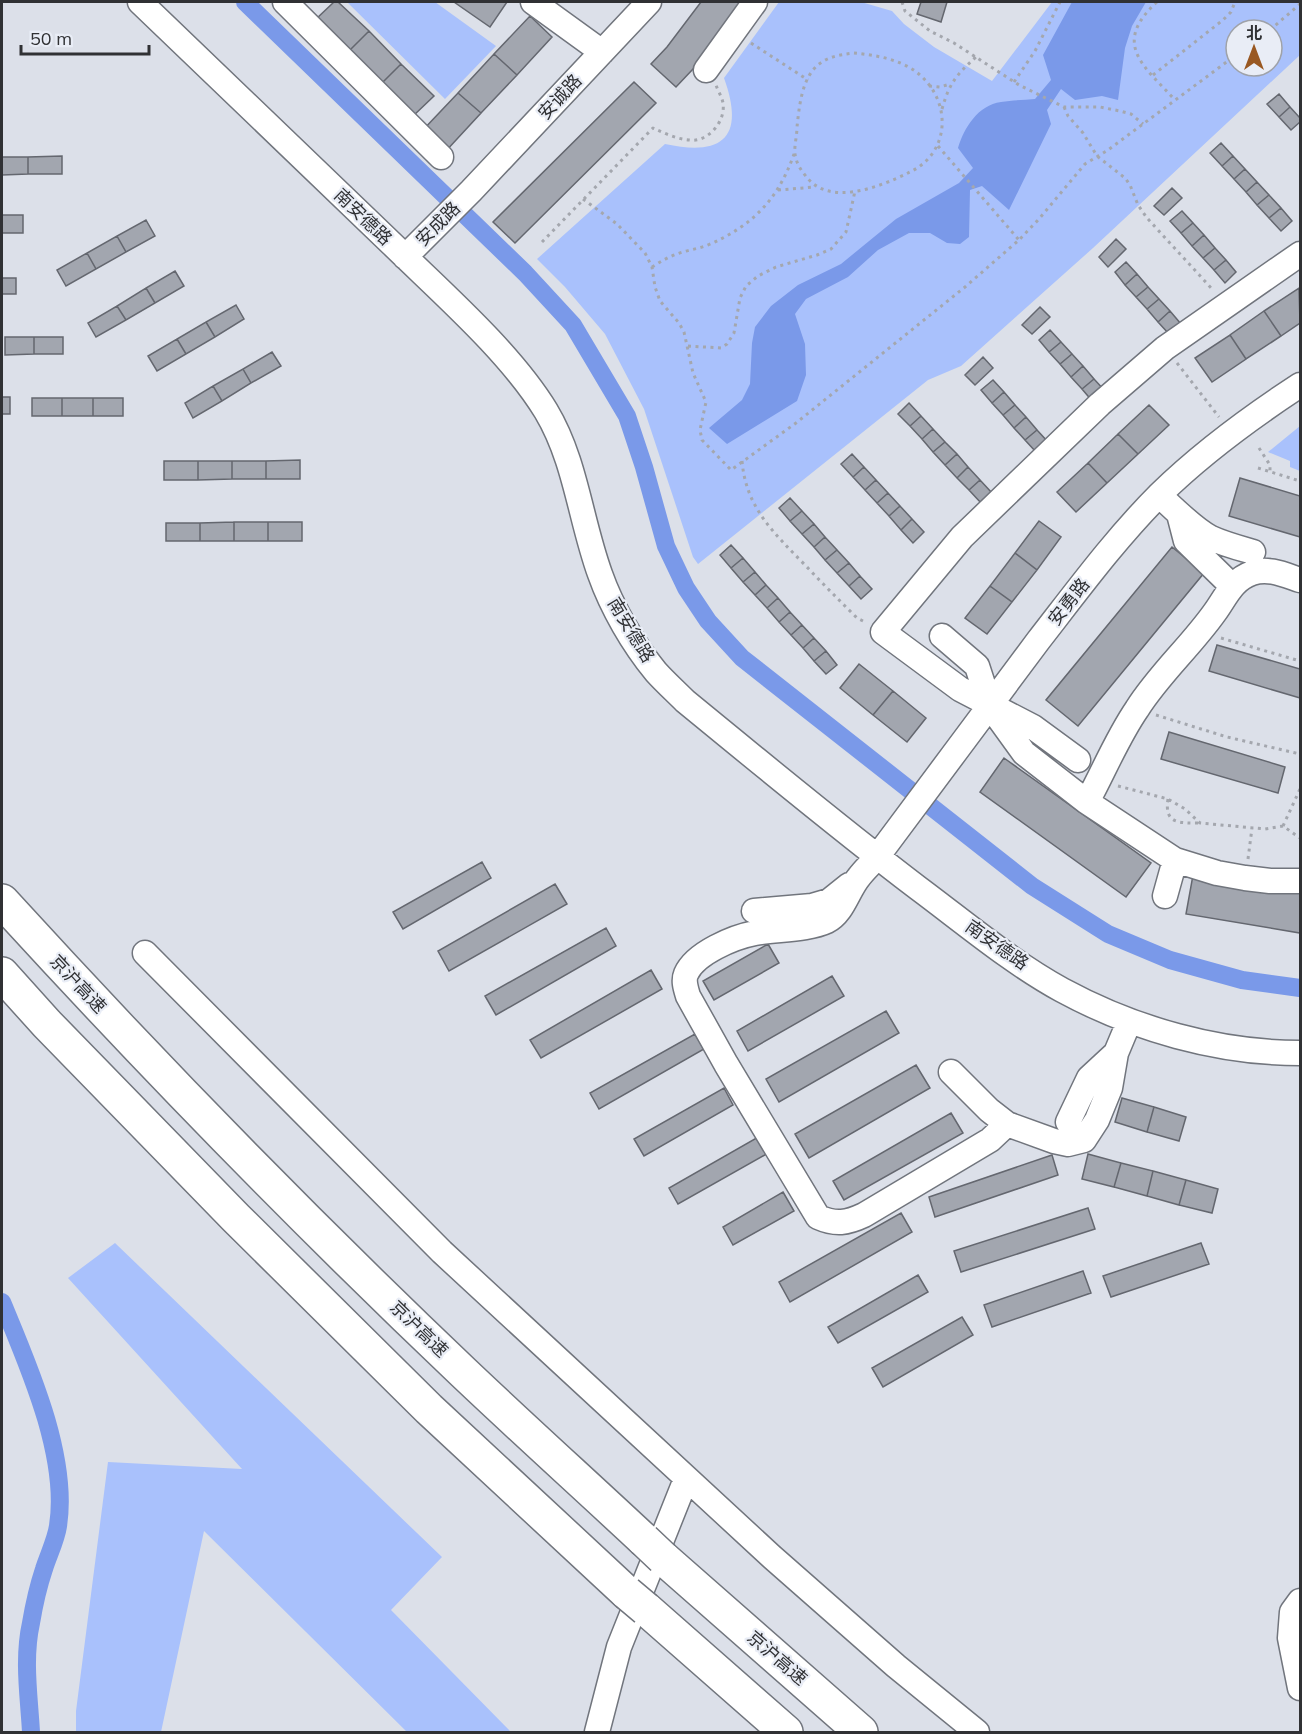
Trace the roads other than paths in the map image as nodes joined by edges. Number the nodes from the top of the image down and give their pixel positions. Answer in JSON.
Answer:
{"nodes":[{"id":1,"x":140,"y":2,"type":"edge"},
{"id":2,"x":533,"y":2,"type":"edge"},
{"id":3,"x":649,"y":2,"type":"edge"},
{"id":4,"x":755,"y":2,"type":"edge"},
{"id":5,"x":295,"y":5,"type":"edge"},
{"id":6,"x":602,"y":52,"type":"junction"},
{"id":7,"x":706,"y":70,"type":"road end"},
{"id":8,"x":441,"y":157,"type":"dead end"},
{"id":9,"x":471,"y":191,"type":"joint"},
{"id":10,"x":1300,"y":254,"type":"edge"},
{"id":11,"x":405,"y":257,"type":"junction"},
{"id":12,"x":1300,"y":385,"type":"edge"},
{"id":13,"x":1159,"y":495,"type":"junction"},
{"id":14,"x":1179,"y":514,"type":"junction"},
{"id":15,"x":1253,"y":552,"type":"dead end"},
{"id":16,"x":1300,"y":580,"type":"edge"},
{"id":17,"x":1232,"y":586,"type":"junction"},
{"id":18,"x":942,"y":636,"type":"dead end"},
{"id":19,"x":990,"y":706,"type":"junction"},
{"id":20,"x":1078,"y":760,"type":"dead end"},
{"id":21,"x":1087,"y":802,"type":"junction"},
{"id":22,"x":877,"y":857,"type":"junction"},
{"id":23,"x":1175,"y":860,"type":"junction"},
{"id":24,"x":858,"y":878,"type":"junction"},
{"id":25,"x":1300,"y":881,"type":"edge"},
{"id":26,"x":1165,"y":896,"type":"dead end"},
{"id":27,"x":2,"y":901,"type":"edge"},
{"id":28,"x":754,"y":911,"type":"dead end"},
{"id":29,"x":145,"y":953,"type":"dead end"},
{"id":30,"x":2,"y":974,"type":"edge"},
{"id":31,"x":1129,"y":1022,"type":"junction"},
{"id":32,"x":1116,"y":1053,"type":"junction"},
{"id":33,"x":1300,"y":1053,"type":"edge"},
{"id":34,"x":951,"y":1072,"type":"dead end"},
{"id":35,"x":1068,"y":1122,"type":"dead end"},
{"id":36,"x":1007,"y":1124,"type":"junction"},
{"id":37,"x":686,"y":1479,"type":"junction"},
{"id":38,"x":1300,"y":1601,"type":"edge"},
{"id":39,"x":1300,"y":1688,"type":"edge"},
{"id":40,"x":597,"y":1732,"type":"edge"},
{"id":41,"x":786,"y":1732,"type":"edge"},
{"id":42,"x":861,"y":1732,"type":"edge"},
{"id":43,"x":977,"y":1732,"type":"edge"}],
"edges":[{"from":1,"to":11,"type":"street","name":"南安德路"},
{"from":2,"to":6,"type":"street"},
{"from":3,"to":6,"type":"street","name":"安诚路"},
{"from":4,"to":7,"type":"street"},
{"from":5,"to":8,"type":"street"},
{"from":6,"to":9,"type":"street","name":"安诚路"},
{"from":9,"to":11,"type":"street","name":"安成路"},
{"from":10,"to":19,"type":"street"},
{"from":11,"to":22,"type":"street","name":"南安德路"},
{"from":12,"to":13,"type":"street","name":"安勇路"},
{"from":13,"to":14,"type":"street"},
{"from":13,"to":19,"type":"street","name":"安勇路"},
{"from":14,"to":15,"type":"street"},
{"from":14,"to":17,"type":"street"},
{"from":16,"to":17,"type":"street"},
{"from":17,"to":21,"type":"street"},
{"from":18,"to":19,"type":"street"},
{"from":19,"to":20,"type":"street"},
{"from":19,"to":21,"type":"street"},
{"from":19,"to":22,"type":"street","name":"安勇路"},
{"from":21,"to":23,"type":"street"},
{"from":22,"to":24,"type":"street","name":"安勇路"},
{"from":22,"to":31,"type":"street","name":"南安德路"},
{"from":23,"to":25,"type":"street"},
{"from":23,"to":26,"type":"street"},
{"from":24,"to":28,"type":"street"},
{"from":24,"to":36,"type":"street"},
{"from":27,"to":42,"type":"highway","name":"京沪高速"},
{"from":29,"to":37,"type":"street"},
{"from":30,"to":41,"type":"highway"},
{"from":31,"to":32,"type":"street"},
{"from":31,"to":33,"type":"street","name":"南安德路"},
{"from":32,"to":35,"type":"street"},
{"from":32,"to":36,"type":"street"},
{"from":34,"to":36,"type":"street"},
{"from":37,"to":40,"type":"street"},
{"from":37,"to":43,"type":"street"},
{"from":38,"to":39,"type":"street"}]}
